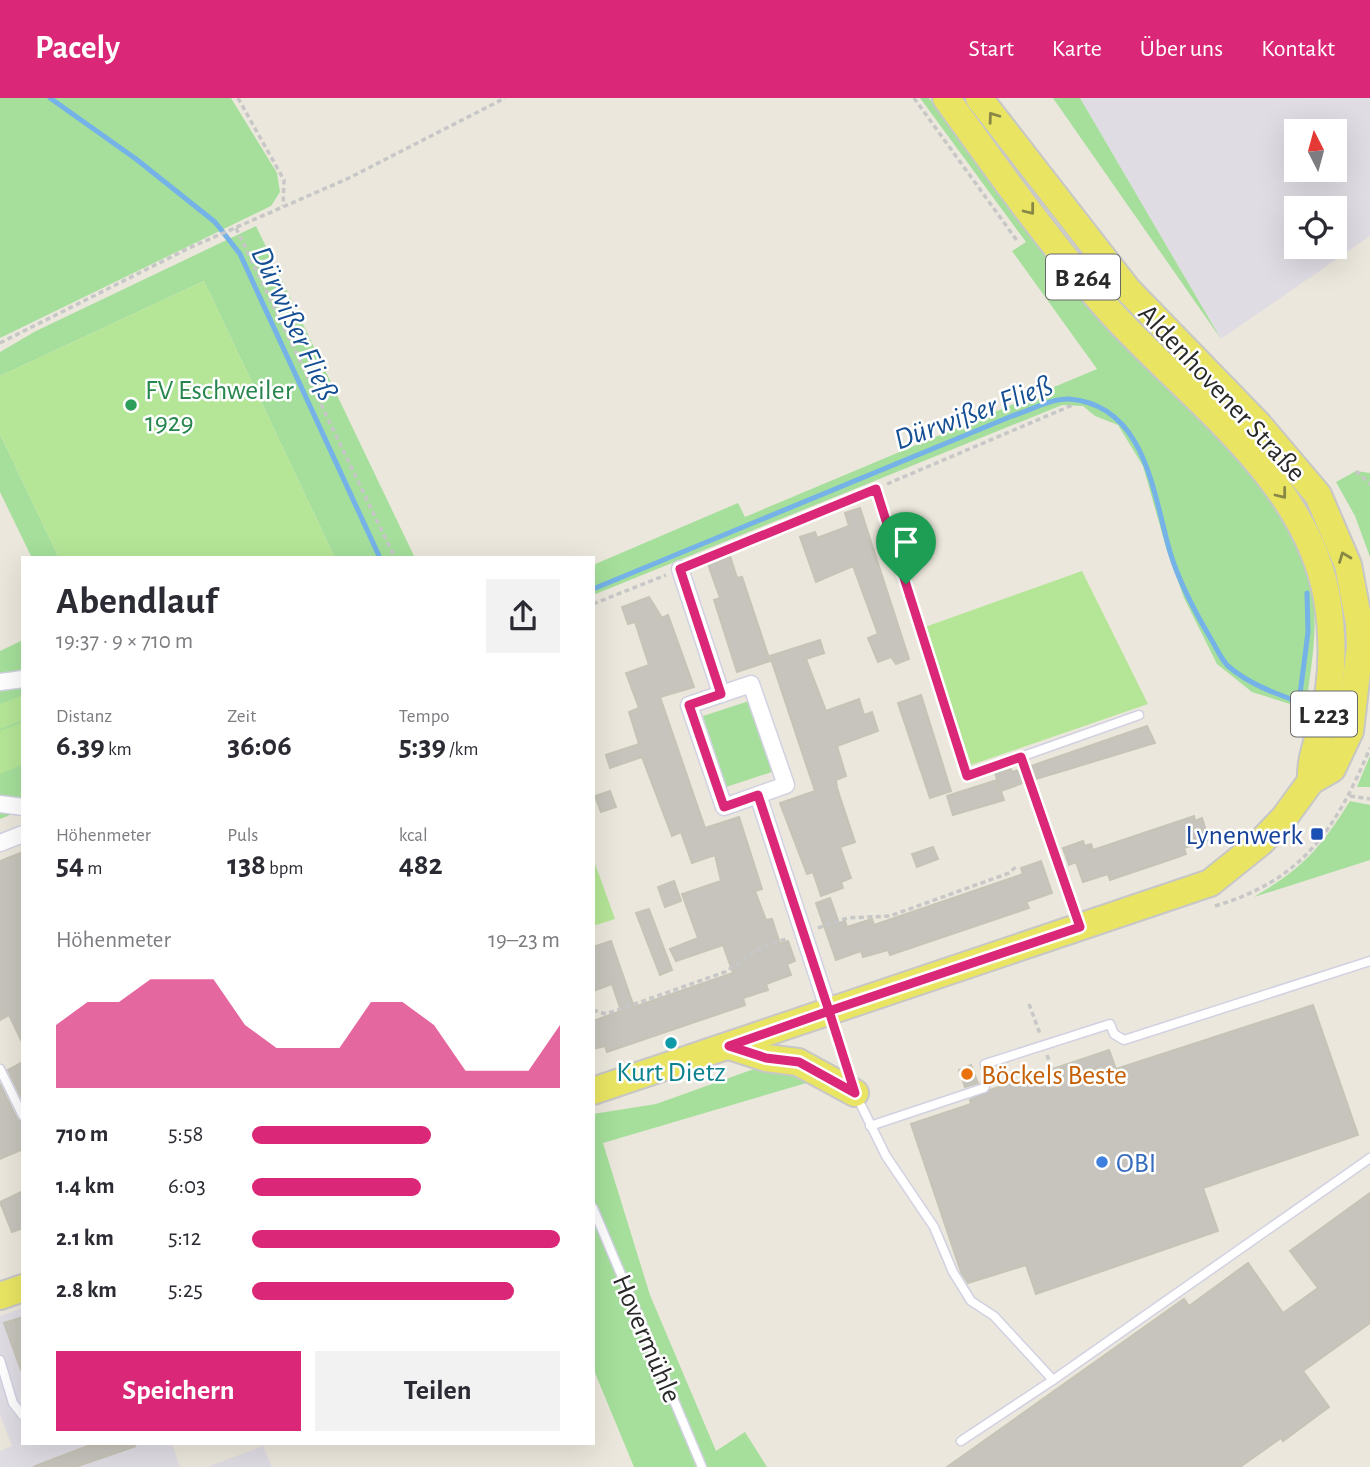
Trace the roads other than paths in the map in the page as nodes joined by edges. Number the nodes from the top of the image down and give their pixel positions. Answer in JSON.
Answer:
{"nodes":[{"id":1,"x":946,"y":98,"type":"edge"},
{"id":2,"x":979,"y":98,"type":"edge"},
{"id":3,"x":876,"y":489,"type":"road end"},
{"id":4,"x":680,"y":569,"type":"road end"},
{"id":5,"x":1332,"y":635,"type":"junction"},
{"id":6,"x":1365,"y":635,"type":"edge"},
{"id":7,"x":21,"y":679,"type":"edge"},
{"id":8,"x":0,"y":682,"type":"edge"},
{"id":9,"x":721,"y":694,"type":"junction"},
{"id":10,"x":1370,"y":704,"type":"edge"},
{"id":11,"x":1139,"y":715,"type":"dead end"},
{"id":12,"x":1350,"y":732,"type":"junction"},
{"id":13,"x":1021,"y":757,"type":"junction"},
{"id":14,"x":1311,"y":781,"type":"junction"},
{"id":15,"x":758,"y":795,"type":"junction"},
{"id":16,"x":0,"y":804,"type":"edge"},
{"id":17,"x":21,"y":807,"type":"edge"},
{"id":18,"x":21,"y":835,"type":"edge"},
{"id":19,"x":0,"y":843,"type":"edge"},
{"id":20,"x":1080,"y":927,"type":"junction"},
{"id":21,"x":1370,"y":961,"type":"edge"},
{"id":22,"x":829,"y":1011,"type":"junction"},
{"id":23,"x":729,"y":1046,"type":"junction"},
{"id":24,"x":0,"y":1069,"type":"edge"},
{"id":25,"x":595,"y":1090,"type":"edge"},
{"id":26,"x":855,"y":1093,"type":"junction"},
{"id":27,"x":21,"y":1111,"type":"edge"},
{"id":28,"x":870,"y":1126,"type":"junction"},
{"id":29,"x":1370,"y":1157,"type":"edge"},
{"id":30,"x":595,"y":1213,"type":"edge"},
{"id":31,"x":21,"y":1289,"type":"edge"},
{"id":32,"x":0,"y":1296,"type":"edge"},
{"id":33,"x":0,"y":1360,"type":"edge"},
{"id":34,"x":1053,"y":1380,"type":"junction"},
{"id":35,"x":21,"y":1413,"type":"edge"},
{"id":36,"x":961,"y":1441,"type":"dead end"},
{"id":37,"x":702,"y":1467,"type":"edge"}],
"edges":[{"from":1,"to":5,"type":"main road","name":"Aldenhovener Straße","number":"B 264","one_way":true},
{"from":6,"to":2,"type":"main road","name":"Aldenhovener Straße","number":"B 264","one_way":true},
{"from":3,"to":13,"type":"lane"},
{"from":4,"to":9,"type":"street"},
{"from":5,"to":6,"type":"main road"},
{"from":5,"to":14,"type":"main road","name":"Aldenhovener Straße","number":"L 223"},
{"from":6,"to":12,"type":"main road","number":"L 223"},
{"from":7,"to":8,"type":"street"},
{"from":9,"to":15,"type":"street"},
{"from":9,"to":15,"type":"street"},
{"from":10,"to":12,"type":"main road"},
{"from":11,"to":13,"type":"lane"},
{"from":12,"to":14,"type":"main road","number":"L 223"},
{"from":13,"to":20,"type":"lane"},
{"from":14,"to":20,"type":"main road","number":"L 223"},
{"from":15,"to":22,"type":"street"},
{"from":16,"to":17,"type":"street"},
{"from":18,"to":19,"type":"street"},
{"from":20,"to":22,"type":"main road","number":"L 223"},
{"from":21,"to":28,"type":"lane"},
{"from":22,"to":23,"type":"main road","number":"L 223"},
{"from":22,"to":26,"type":"lane"},
{"from":23,"to":25,"type":"main road","number":"L 223"},
{"from":23,"to":26,"type":"main road"},
{"from":24,"to":27,"type":"lane"},
{"from":26,"to":28,"type":"lane"},
{"from":28,"to":34,"type":"lane"},
{"from":29,"to":34,"type":"lane"},
{"from":30,"to":37,"type":"lane","name":"Hovermühle"},
{"from":31,"to":32,"type":"main road"},
{"from":33,"to":35,"type":"lane"},
{"from":34,"to":36,"type":"lane"}]}
